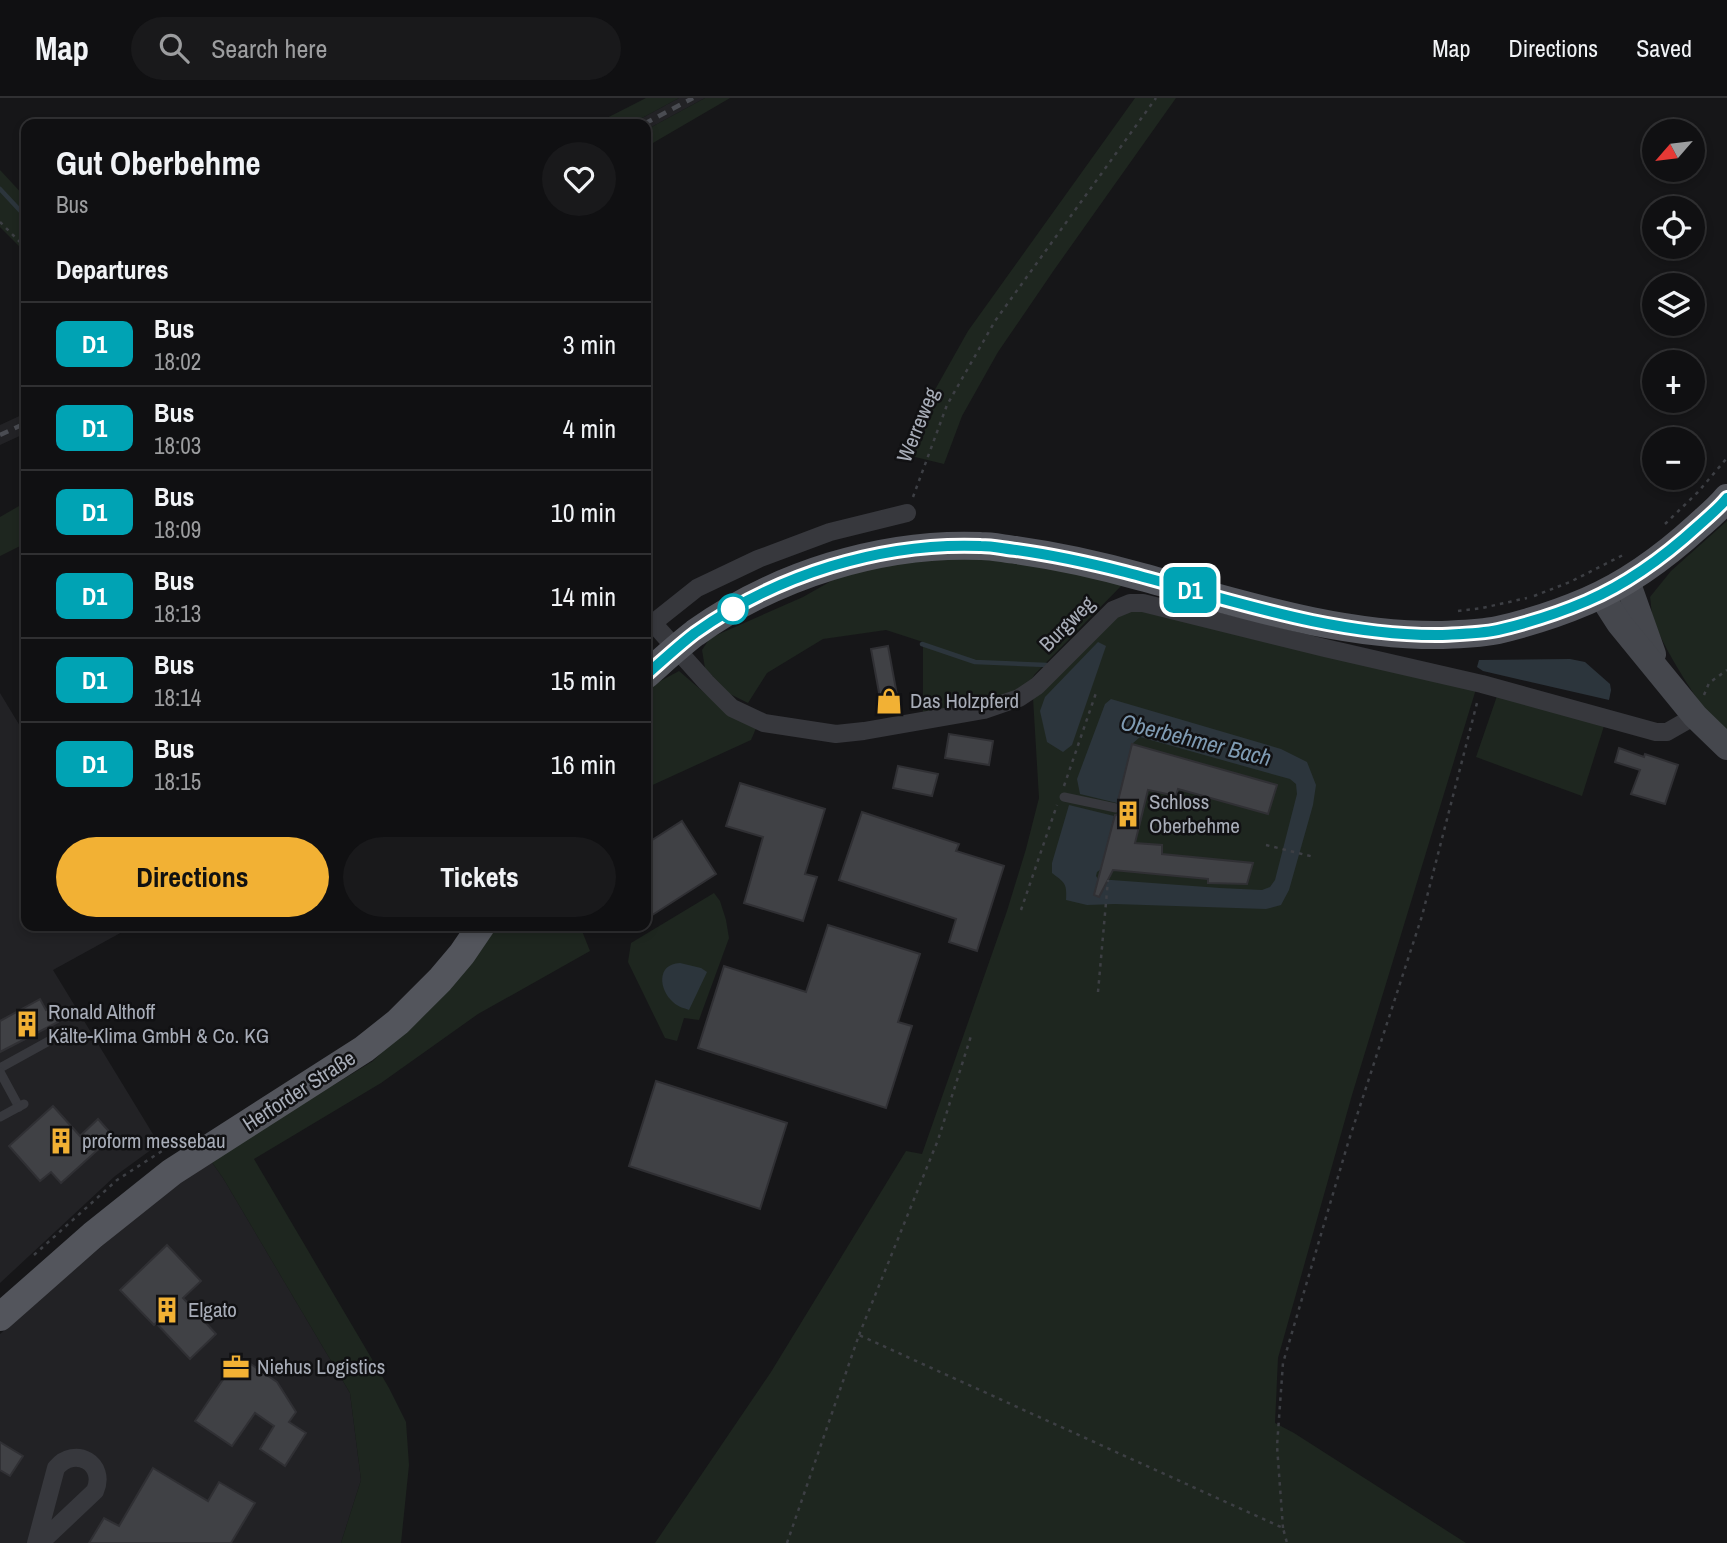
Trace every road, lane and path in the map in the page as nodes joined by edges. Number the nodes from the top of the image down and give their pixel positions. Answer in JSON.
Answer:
{"nodes":[{"id":1,"x":1156,"y":98,"type":"edge"},
{"id":2,"x":0,"y":222,"type":"edge"},
{"id":3,"x":21,"y":243,"type":"edge"},
{"id":4,"x":1727,"y":458,"type":"edge"},
{"id":5,"x":1727,"y":498,"type":"edge"},
{"id":6,"x":907,"y":513,"type":"joint"},
{"id":7,"x":1661,"y":527,"type":"dead end"},
{"id":8,"x":1628,"y":552,"type":"dead end"},
{"id":9,"x":1627,"y":581,"type":"junction"},
{"id":10,"x":1601,"y":595,"type":"junction"},
{"id":11,"x":1457,"y":611,"type":"dead end"},
{"id":12,"x":651,"y":624,"type":"edge"},
{"id":13,"x":651,"y":628,"type":"edge"},
{"id":14,"x":676,"y":649,"type":"junction"},
{"id":15,"x":1727,"y":670,"type":"edge"},
{"id":16,"x":651,"y":671,"type":"edge"},
{"id":17,"x":1662,"y":675,"type":"junction"},
{"id":18,"x":1482,"y":684,"type":"junction"},
{"id":19,"x":1689,"y":720,"type":"junction"},
{"id":20,"x":1727,"y":747,"type":"edge"},
{"id":21,"x":1064,"y":797,"type":"dead end"},
{"id":22,"x":1116,"y":808,"type":"dead end"},
{"id":23,"x":1266,"y":845,"type":"dead end"},
{"id":24,"x":1314,"y":857,"type":"dead end"},
{"id":25,"x":1108,"y":880,"type":"dead end"},
{"id":26,"x":478,"y":931,"type":"edge"},
{"id":27,"x":1098,"y":992,"type":"dead end"},
{"id":28,"x":58,"y":1036,"type":"dead end"},
{"id":29,"x":971,"y":1036,"type":"dead end"},
{"id":30,"x":0,"y":1070,"type":"edge"},
{"id":31,"x":0,"y":1117,"type":"edge"},
{"id":32,"x":0,"y":1317,"type":"edge"},
{"id":33,"x":859,"y":1335,"type":"junction"},
{"id":34,"x":1283,"y":1528,"type":"junction"},
{"id":35,"x":38,"y":1543,"type":"edge"},
{"id":36,"x":787,"y":1543,"type":"edge"},
{"id":37,"x":1287,"y":1543,"type":"edge"}],
"edges":[{"from":1,"to":6,"type":"path","name":"Werreweg"},
{"from":2,"to":3,"type":"path"},
{"from":4,"to":7,"type":"path"},
{"from":5,"to":9,"type":"main road"},
{"from":6,"to":12,"type":"street"},
{"from":8,"to":11,"type":"path"},
{"from":9,"to":10,"type":"main road"},
{"from":9,"to":17,"type":"main road"},
{"from":10,"to":14,"type":"main road"},
{"from":10,"to":17,"type":"main road"},
{"from":13,"to":14,"type":"street"},
{"from":14,"to":16,"type":"main road"},
{"from":14,"to":18,"type":"street","name":"Burgweg"},
{"from":15,"to":19,"type":"path"},
{"from":17,"to":19,"type":"main road"},
{"from":18,"to":19,"type":"street","name":"Burgweg"},
{"from":18,"to":34,"type":"path"},
{"from":19,"to":20,"type":"main road"},
{"from":21,"to":22,"type":"lane"},
{"from":23,"to":24,"type":"path"},
{"from":25,"to":27,"type":"path"},
{"from":26,"to":32,"type":"main road","name":"Herforder Straße"},
{"from":28,"to":30,"type":"lane"},
{"from":29,"to":33,"type":"path"},
{"from":30,"to":31,"type":"lane"},
{"from":33,"to":34,"type":"path"},
{"from":33,"to":36,"type":"path"},
{"from":34,"to":37,"type":"path"},
{"from":35,"to":35,"type":"street"}]}
